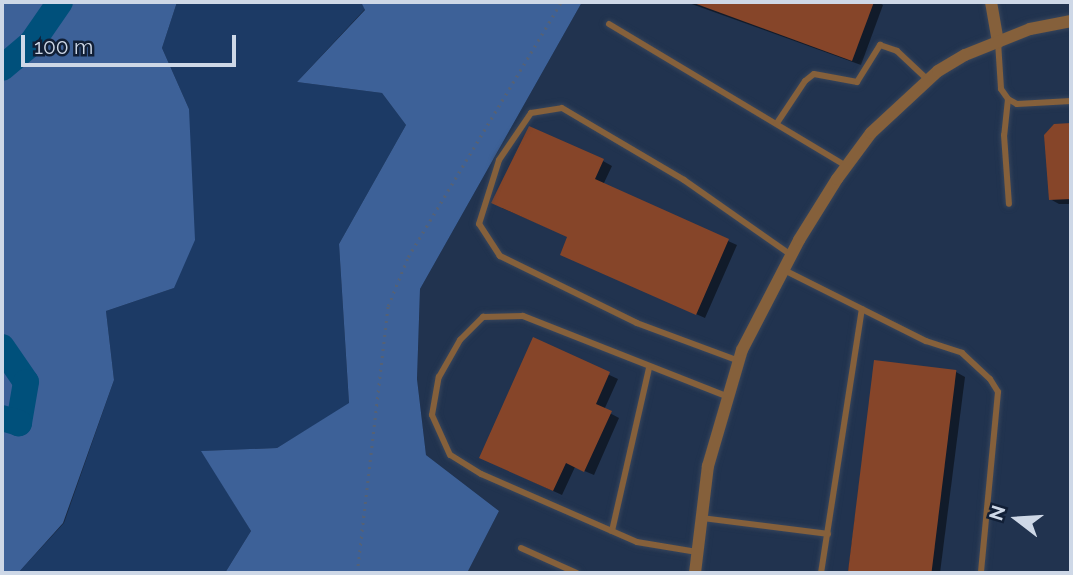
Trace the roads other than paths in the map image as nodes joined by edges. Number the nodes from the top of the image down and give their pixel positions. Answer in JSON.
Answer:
{"nodes":[{"id":1,"x":991,"y":2,"type":"edge"},
{"id":2,"x":1071,"y":21,"type":"edge"},
{"id":3,"x":609,"y":24,"type":"dead end"},
{"id":4,"x":998,"y":42,"type":"junction"},
{"id":5,"x":928,"y":80,"type":"junction"},
{"id":6,"x":1008,"y":99,"type":"junction"},
{"id":7,"x":1071,"y":101,"type":"edge"},
{"id":8,"x":777,"y":123,"type":"junction"},
{"id":9,"x":846,"y":166,"type":"junction"},
{"id":10,"x":1009,"y":204,"type":"dead end"},
{"id":11,"x":791,"y":255,"type":"junction"},
{"id":12,"x":783,"y":269,"type":"junction"},
{"id":13,"x":862,"y":309,"type":"junction"},
{"id":14,"x":739,"y":361,"type":"junction"},
{"id":15,"x":649,"y":368,"type":"junction"},
{"id":16,"x":729,"y":397,"type":"junction"},
{"id":17,"x":702,"y":518,"type":"junction"},
{"id":18,"x":612,"y":531,"type":"junction"},
{"id":19,"x":828,"y":534,"type":"junction"},
{"id":20,"x":521,"y":548,"type":"dead end"},
{"id":21,"x":697,"y":552,"type":"junction"},
{"id":22,"x":577,"y":573,"type":"edge"},
{"id":23,"x":695,"y":573,"type":"edge"},
{"id":24,"x":821,"y":573,"type":"edge"},
{"id":25,"x":981,"y":573,"type":"edge"}],
"edges":[{"from":1,"to":4,"type":"street"},
{"from":2,"to":4,"type":"street"},
{"from":3,"to":8,"type":"lane"},
{"from":4,"to":5,"type":"street"},
{"from":4,"to":6,"type":"lane"},
{"from":5,"to":8,"type":"lane"},
{"from":5,"to":9,"type":"street"},
{"from":6,"to":7,"type":"lane"},
{"from":6,"to":10,"type":"lane"},
{"from":8,"to":9,"type":"lane"},
{"from":9,"to":11,"type":"street"},
{"from":11,"to":12,"type":"street"},
{"from":11,"to":14,"type":"lane"},
{"from":12,"to":13,"type":"lane"},
{"from":12,"to":14,"type":"street"},
{"from":13,"to":19,"type":"lane"},
{"from":13,"to":25,"type":"lane"},
{"from":14,"to":16,"type":"street"},
{"from":15,"to":16,"type":"lane"},
{"from":15,"to":18,"type":"lane"},
{"from":15,"to":18,"type":"lane"},
{"from":16,"to":17,"type":"street"},
{"from":17,"to":19,"type":"lane"},
{"from":17,"to":21,"type":"street"},
{"from":18,"to":21,"type":"lane"},
{"from":19,"to":24,"type":"lane"},
{"from":20,"to":22,"type":"lane"},
{"from":21,"to":23,"type":"street"}]}
